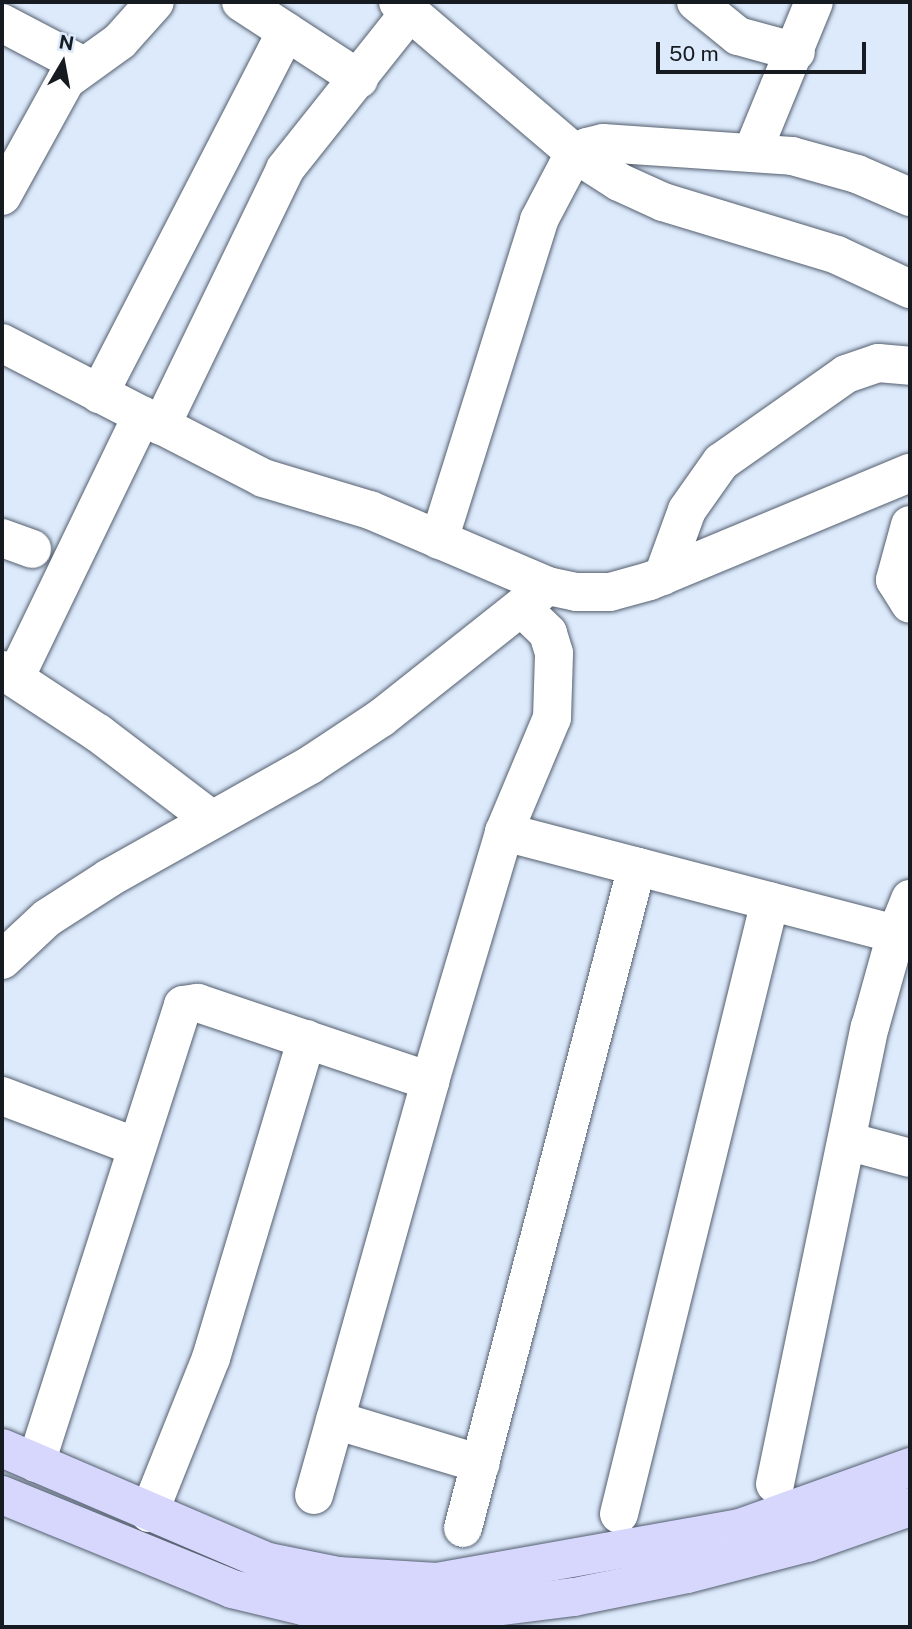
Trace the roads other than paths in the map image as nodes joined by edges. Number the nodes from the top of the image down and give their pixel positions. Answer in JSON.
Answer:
{"nodes":[{"id":1,"x":155,"y":2,"type":"edge"},
{"id":2,"x":241,"y":2,"type":"edge"},
{"id":3,"x":696,"y":2,"type":"edge"},
{"id":4,"x":814,"y":2,"type":"edge"},
{"id":5,"x":404,"y":7,"type":"edge"},
{"id":6,"x":2,"y":23,"type":"edge"},
{"id":7,"x":286,"y":31,"type":"junction"},
{"id":8,"x":796,"y":52,"type":"junction"},
{"id":9,"x":82,"y":65,"type":"junction"},
{"id":10,"x":359,"y":79,"type":"junction"},
{"id":11,"x":752,"y":153,"type":"junction"},
{"id":12,"x":577,"y":155,"type":"junction"},
{"id":13,"x":2,"y":196,"type":"edge"},
{"id":14,"x":910,"y":197,"type":"edge"},
{"id":15,"x":910,"y":289,"type":"edge"},
{"id":16,"x":2,"y":343,"type":"edge"},
{"id":17,"x":910,"y":366,"type":"edge"},
{"id":18,"x":99,"y":394,"type":"junction"},
{"id":19,"x":151,"y":421,"type":"junction"},
{"id":20,"x":910,"y":473,"type":"edge"},
{"id":21,"x":910,"y":525,"type":"edge"},
{"id":22,"x":439,"y":540,"type":"junction"},
{"id":23,"x":663,"y":576,"type":"junction"},
{"id":24,"x":534,"y":596,"type":"junction"},
{"id":25,"x":910,"y":604,"type":"edge"},
{"id":26,"x":9,"y":674,"type":"edge"},
{"id":27,"x":212,"y":820,"type":"junction"},
{"id":28,"x":505,"y":832,"type":"junction"},
{"id":29,"x":637,"y":866,"type":"junction"},
{"id":30,"x":910,"y":899,"type":"edge"},
{"id":31,"x":770,"y":901,"type":"junction"},
{"id":32,"x":17,"y":928,"type":"edge"},
{"id":33,"x":895,"y":934,"type":"junction"},
{"id":34,"x":2,"y":960,"type":"edge"},
{"id":35,"x":307,"y":1039,"type":"junction"},
{"id":36,"x":430,"y":1081,"type":"junction"},
{"id":37,"x":2,"y":1096,"type":"edge"},
{"id":38,"x":847,"y":1142,"type":"junction"},
{"id":39,"x":136,"y":1147,"type":"junction"},
{"id":40,"x":910,"y":1158,"type":"edge"},
{"id":41,"x":335,"y":1420,"type":"junction"},
{"id":42,"x":2,"y":1448,"type":"edge"},
{"id":43,"x":36,"y":1464,"type":"junction"},
{"id":44,"x":481,"y":1464,"type":"junction"},
{"id":45,"x":910,"y":1467,"type":"edge"},
{"id":46,"x":775,"y":1484,"type":"dead end"},
{"id":47,"x":314,"y":1494,"type":"dead end"},
{"id":48,"x":2,"y":1495,"type":"edge"},
{"id":49,"x":910,"y":1507,"type":"edge"},
{"id":50,"x":149,"y":1513,"type":"junction"},
{"id":51,"x":619,"y":1514,"type":"dead end"},
{"id":52,"x":464,"y":1528,"type":"dead end"}],
"edges":[{"from":1,"to":9,"type":"street"},
{"from":2,"to":7,"type":"street"},
{"from":3,"to":8,"type":"street"},
{"from":4,"to":8,"type":"street"},
{"from":5,"to":10,"type":"street"},
{"from":5,"to":12,"type":"street"},
{"from":6,"to":9,"type":"street"},
{"from":7,"to":10,"type":"street"},
{"from":7,"to":18,"type":"street"},
{"from":8,"to":11,"type":"street"},
{"from":9,"to":13,"type":"street"},
{"from":10,"to":19,"type":"street"},
{"from":11,"to":12,"type":"street"},
{"from":11,"to":14,"type":"street"},
{"from":12,"to":15,"type":"street"},
{"from":12,"to":22,"type":"street"},
{"from":16,"to":18,"type":"street"},
{"from":17,"to":23,"type":"street"},
{"from":18,"to":19,"type":"street"},
{"from":19,"to":22,"type":"street"},
{"from":19,"to":26,"type":"street"},
{"from":20,"to":23,"type":"street"},
{"from":21,"to":25,"type":"street"},
{"from":22,"to":24,"type":"street"},
{"from":23,"to":24,"type":"street"},
{"from":24,"to":27,"type":"street"},
{"from":24,"to":28,"type":"street"},
{"from":26,"to":27,"type":"street"},
{"from":27,"to":32,"type":"street"},
{"from":28,"to":29,"type":"street"},
{"from":28,"to":36,"type":"street"},
{"from":29,"to":31,"type":"street"},
{"from":29,"to":44,"type":"street"},
{"from":30,"to":33,"type":"street"},
{"from":31,"to":33,"type":"street"},
{"from":31,"to":51,"type":"street"},
{"from":32,"to":34,"type":"street"},
{"from":33,"to":38,"type":"street"},
{"from":35,"to":36,"type":"street"},
{"from":35,"to":39,"type":"street"},
{"from":35,"to":50,"type":"street"},
{"from":36,"to":41,"type":"street"},
{"from":37,"to":39,"type":"street"},
{"from":38,"to":40,"type":"street"},
{"from":38,"to":46,"type":"street"},
{"from":39,"to":43,"type":"street"},
{"from":41,"to":44,"type":"street"},
{"from":41,"to":47,"type":"street"},
{"from":42,"to":43,"type":"main road"},
{"from":43,"to":50,"type":"main road"},
{"from":44,"to":52,"type":"street"},
{"from":45,"to":50,"type":"main road"},
{"from":48,"to":49,"type":"main road"}]}
